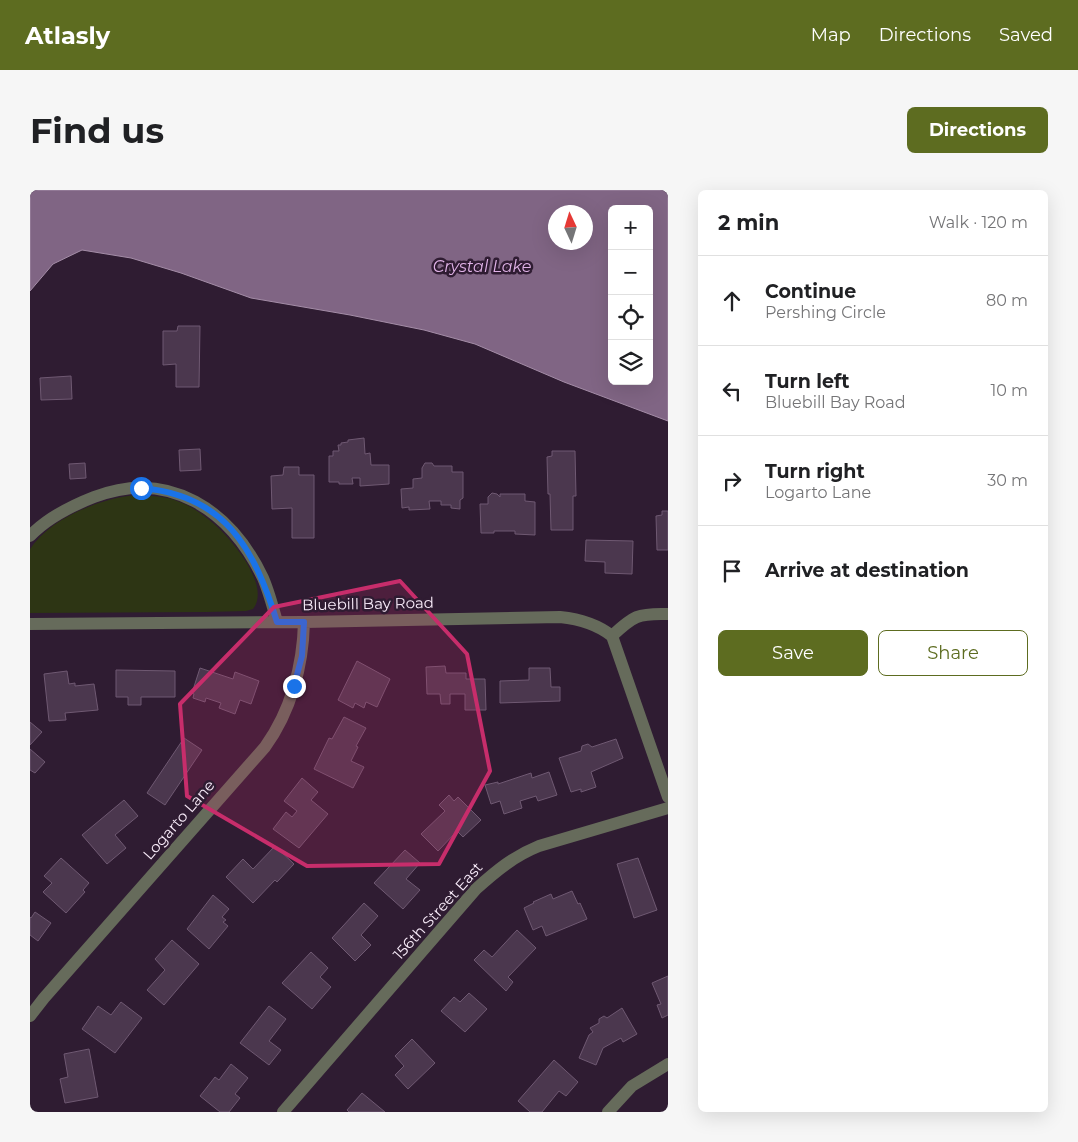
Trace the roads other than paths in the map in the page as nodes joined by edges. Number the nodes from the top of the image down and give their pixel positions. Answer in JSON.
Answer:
{"nodes":[{"id":1,"x":30,"y":536,"type":"edge"},
{"id":2,"x":668,"y":614,"type":"edge"},
{"id":3,"x":277,"y":622,"type":"junction"},
{"id":4,"x":304,"y":622,"type":"junction"},
{"id":5,"x":30,"y":624,"type":"edge"},
{"id":6,"x":612,"y":636,"type":"junction"},
{"id":7,"x":668,"y":797,"type":"edge"},
{"id":8,"x":668,"y":808,"type":"edge"},
{"id":9,"x":30,"y":1016,"type":"edge"},
{"id":10,"x":668,"y":1064,"type":"edge"},
{"id":11,"x":283,"y":1112,"type":"edge"},
{"id":12,"x":608,"y":1112,"type":"edge"}],
"edges":[{"from":1,"to":3,"type":"street"},
{"from":2,"to":6,"type":"street"},
{"from":3,"to":4,"type":"street","name":"Bluebill Bay Road"},
{"from":3,"to":5,"type":"street","name":"Bluebill Bay Road"},
{"from":4,"to":6,"type":"street","name":"Bluebill Bay Road"},
{"from":4,"to":9,"type":"street","name":"Logarto Lane"},
{"from":6,"to":7,"type":"street"},
{"from":8,"to":11,"type":"street","name":"156th Street East"},
{"from":10,"to":12,"type":"street"}]}
